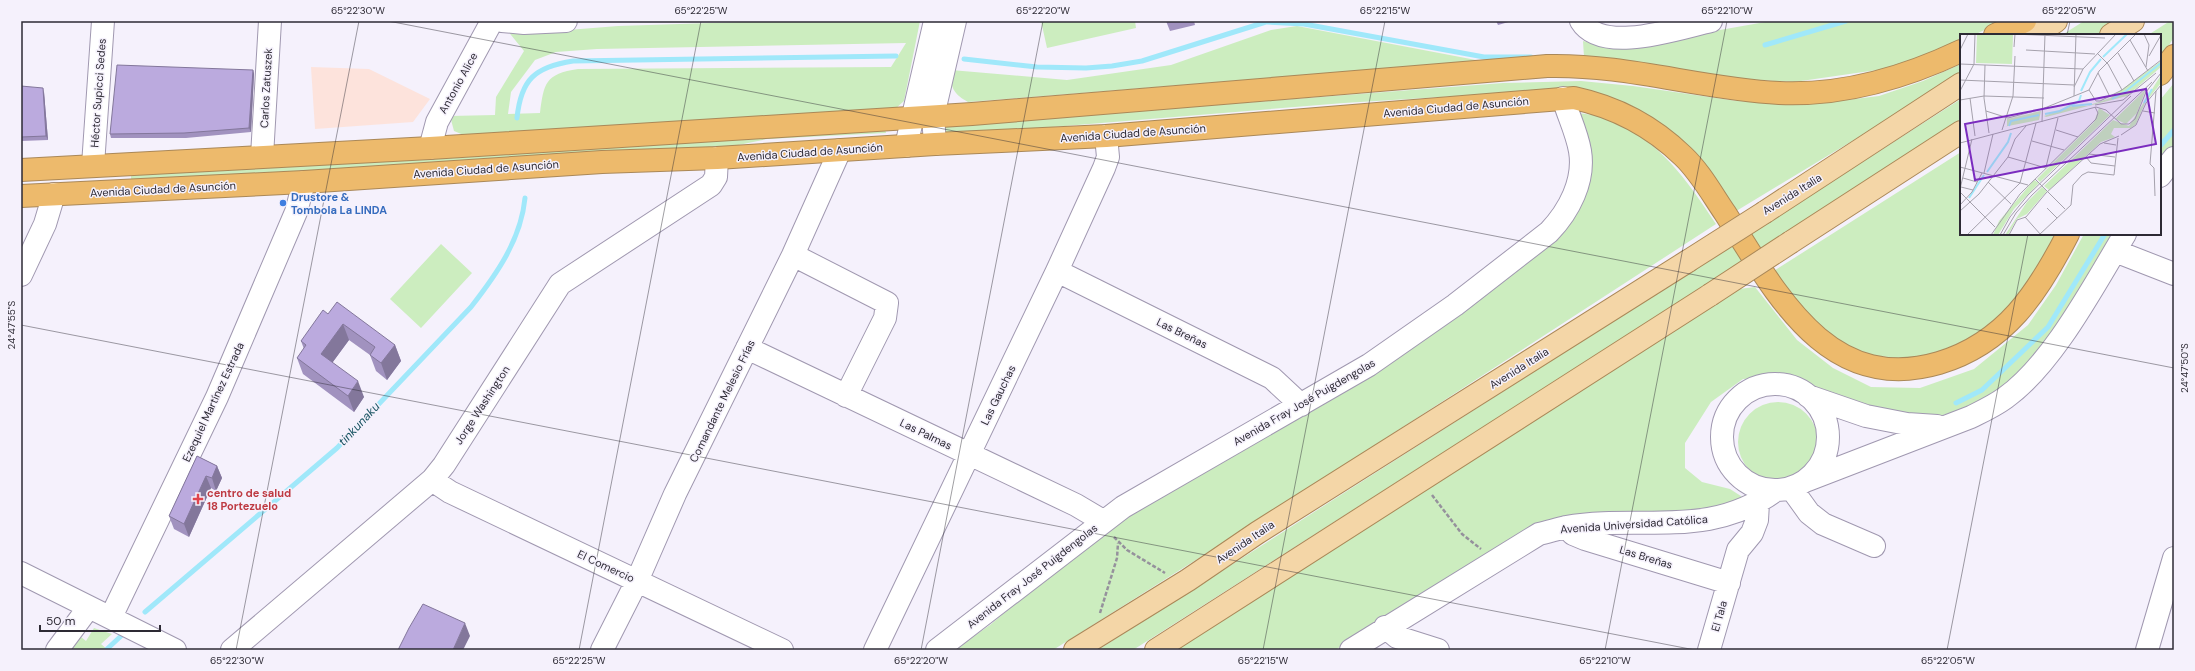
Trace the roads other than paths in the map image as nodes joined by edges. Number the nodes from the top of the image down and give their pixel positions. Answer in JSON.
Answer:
{"nodes":[{"id":1,"x":103,"y":21,"type":"edge"},
{"id":2,"x":270,"y":21,"type":"edge"},
{"id":3,"x":492,"y":21,"type":"edge"},
{"id":4,"x":502,"y":21,"type":"edge"},
{"id":5,"x":566,"y":21,"type":"edge"},
{"id":6,"x":935,"y":21,"type":"edge"},
{"id":7,"x":955,"y":21,"type":"edge"},
{"id":8,"x":1581,"y":21,"type":"edge"},
{"id":9,"x":1711,"y":21,"type":"edge"},
{"id":10,"x":2025,"y":21,"type":"edge"},
{"id":11,"x":2056,"y":21,"type":"edge"},
{"id":12,"x":2133,"y":21,"type":"edge"},
{"id":13,"x":1997,"y":34,"type":"edge"},
{"id":14,"x":2036,"y":34,"type":"edge"},
{"id":15,"x":2113,"y":34,"type":"edge"},
{"id":16,"x":1960,"y":51,"type":"edge"},
{"id":17,"x":2174,"y":56,"type":"edge"},
{"id":18,"x":2161,"y":73,"type":"edge"},
{"id":19,"x":1960,"y":85,"type":"edge"},
{"id":20,"x":1563,"y":98,"type":"junction"},
{"id":21,"x":923,"y":117,"type":"junction"},
{"id":22,"x":1960,"y":133,"type":"edge"},
{"id":23,"x":1106,"y":136,"type":"junction"},
{"id":24,"x":935,"y":144,"type":"junction"},
{"id":25,"x":906,"y":146,"type":"junction"},
{"id":26,"x":430,"y":148,"type":"junction"},
{"id":27,"x":840,"y":150,"type":"junction"},
{"id":28,"x":262,"y":156,"type":"junction"},
{"id":29,"x":716,"y":158,"type":"junction"},
{"id":30,"x":2174,"y":158,"type":"edge"},
{"id":31,"x":93,"y":165,"type":"junction"},
{"id":32,"x":21,"y":170,"type":"edge"},
{"id":33,"x":2161,"y":175,"type":"edge"},
{"id":34,"x":304,"y":182,"type":"junction"},
{"id":35,"x":54,"y":194,"type":"junction"},
{"id":36,"x":21,"y":196,"type":"edge"},
{"id":37,"x":2067,"y":235,"type":"edge"},
{"id":38,"x":2120,"y":242,"type":"edge"},
{"id":39,"x":793,"y":255,"type":"junction"},
{"id":40,"x":1057,"y":271,"type":"junction"},
{"id":41,"x":2174,"y":274,"type":"edge"},
{"id":42,"x":21,"y":275,"type":"edge"},
{"id":43,"x":747,"y":348,"type":"junction"},
{"id":44,"x":846,"y":396,"type":"junction"},
{"id":45,"x":1808,"y":396,"type":"junction"},
{"id":46,"x":1301,"y":405,"type":"junction"},
{"id":47,"x":1944,"y":426,"type":"junction"},
{"id":48,"x":969,"y":455,"type":"junction"},
{"id":49,"x":432,"y":480,"type":"junction"},
{"id":50,"x":1791,"y":486,"type":"junction"},
{"id":51,"x":1758,"y":503,"type":"junction"},
{"id":52,"x":1103,"y":521,"type":"junction"},
{"id":53,"x":1566,"y":527,"type":"junction"},
{"id":54,"x":1874,"y":546,"type":"dead end"},
{"id":55,"x":2174,"y":558,"type":"edge"},
{"id":56,"x":21,"y":573,"type":"edge"},
{"id":57,"x":637,"y":580,"type":"junction"},
{"id":58,"x":1728,"y":582,"type":"junction"},
{"id":59,"x":88,"y":606,"type":"junction"},
{"id":60,"x":111,"y":617,"type":"junction"},
{"id":61,"x":1385,"y":628,"type":"junction"},
{"id":62,"x":1082,"y":646,"type":"edge"},
{"id":63,"x":57,"y":650,"type":"edge"},
{"id":64,"x":175,"y":650,"type":"edge"},
{"id":65,"x":232,"y":650,"type":"edge"},
{"id":66,"x":602,"y":650,"type":"edge"},
{"id":67,"x":782,"y":650,"type":"edge"},
{"id":68,"x":875,"y":650,"type":"edge"},
{"id":69,"x":936,"y":650,"type":"edge"},
{"id":70,"x":1156,"y":650,"type":"edge"},
{"id":71,"x":1351,"y":650,"type":"edge"},
{"id":72,"x":1438,"y":650,"type":"edge"},
{"id":73,"x":1709,"y":650,"type":"edge"},
{"id":74,"x":2147,"y":650,"type":"edge"}],
"edges":[{"from":1,"to":31,"type":"street","name":"Héctor Supicci Sedes"},
{"from":2,"to":28,"type":"street","name":"Carlos Zatuszek"},
{"from":3,"to":26,"type":"street","name":"Antonio Alice"},
{"from":4,"to":5,"type":"street"},
{"from":6,"to":21,"type":"street"},
{"from":7,"to":21,"type":"street"},
{"from":8,"to":9,"type":"street"},
{"from":10,"to":13,"type":"highway"},
{"from":11,"to":14,"type":"main road"},
{"from":12,"to":15,"type":"main road"},
{"from":16,"to":21,"type":"highway"},
{"from":17,"to":18,"type":"highway"},
{"from":19,"to":62,"type":"main road","name":"Avenida Italia","bridge":true},
{"from":20,"to":23,"type":"highway","name":"Avenida Ciudad de Asunción"},
{"from":20,"to":37,"type":"highway","name":"Avenida Ciudad de Asunción"},
{"from":20,"to":46,"type":"street","name":"Avenida Fray José Puigdengolas"},
{"from":21,"to":24,"type":"street"},
{"from":21,"to":25,"type":"street"},
{"from":21,"to":26,"type":"highway"},
{"from":22,"to":70,"type":"main road","bridge":true},
{"from":23,"to":24,"type":"highway","name":"Avenida Ciudad de Asunción"},
{"from":23,"to":40,"type":"street","name":"Las Gauchas"},
{"from":24,"to":25,"type":"highway","name":"Avenida Ciudad de Asunción"},
{"from":25,"to":27,"type":"highway","name":"Avenida Ciudad de Asunción"},
{"from":26,"to":28,"type":"highway"},
{"from":27,"to":29,"type":"highway","name":"Avenida Ciudad de Asunción"},
{"from":27,"to":39,"type":"street","name":"Comandante Melesio Frías"},
{"from":28,"to":31,"type":"highway"},
{"from":29,"to":34,"type":"highway","name":"Avenida Ciudad de Asunción"},
{"from":29,"to":49,"type":"street","name":"Jorge Washington"},
{"from":30,"to":33,"type":"street"},
{"from":31,"to":32,"type":"highway"},
{"from":34,"to":35,"type":"highway","name":"Avenida Ciudad de Asunción"},
{"from":34,"to":60,"type":"street","name":"Ezequiel Martínez Estrada"},
{"from":35,"to":36,"type":"highway","name":"Avenida Ciudad de Asunción"},
{"from":35,"to":42,"type":"street"},
{"from":38,"to":41,"type":"street"},
{"from":38,"to":47,"type":"street","name":"Avenida Universidad Católica"},
{"from":39,"to":43,"type":"street","name":"Comandante Melesio Frías"},
{"from":39,"to":44,"type":"street"},
{"from":40,"to":46,"type":"street","name":"Las Breñas"},
{"from":40,"to":48,"type":"street","name":"Las Gauchas"},
{"from":43,"to":44,"type":"street","name":"Las Palmas"},
{"from":43,"to":57,"type":"street","name":"Comandante Melesio Frías"},
{"from":44,"to":48,"type":"street","name":"Las Palmas"},
{"from":45,"to":47,"type":"street","name":"Avenida Universidad Católica"},
{"from":45,"to":50,"type":"street","name":"Avenida Universidad Católica"},
{"from":45,"to":50,"type":"street","name":"Avenida Universidad Católica"},
{"from":46,"to":52,"type":"street","name":"Avenida Fray José Puigdengolas"},
{"from":47,"to":50,"type":"street","name":"Avenida Universidad Católica"},
{"from":48,"to":52,"type":"street","name":"Las Palmas"},
{"from":48,"to":68,"type":"street","name":"Las Gauchas"},
{"from":49,"to":57,"type":"street","name":"El Comercio"},
{"from":49,"to":65,"type":"street","name":"Jorge Washington"},
{"from":50,"to":51,"type":"street","name":"Avenida Universidad Católica"},
{"from":50,"to":54,"type":"street"},
{"from":51,"to":53,"type":"street","name":"Avenida Universidad Católica"},
{"from":51,"to":58,"type":"street","name":"El Tala"},
{"from":52,"to":69,"type":"street","name":"Avenida Fray José Puigdengolas"},
{"from":53,"to":58,"type":"street","name":"Las Breñas"},
{"from":53,"to":61,"type":"street","name":"Avenida Universidad Católica"},
{"from":55,"to":74,"type":"street"},
{"from":56,"to":59,"type":"street"},
{"from":57,"to":66,"type":"street","name":"Comandante Melesio Frías"},
{"from":57,"to":67,"type":"street","name":"El Comercio"},
{"from":58,"to":73,"type":"street","name":"El Tala"},
{"from":59,"to":60,"type":"street"},
{"from":59,"to":63,"type":"street"},
{"from":60,"to":64,"type":"street"},
{"from":61,"to":71,"type":"street","name":"Avenida Universidad Católica"},
{"from":61,"to":72,"type":"street"}]}
